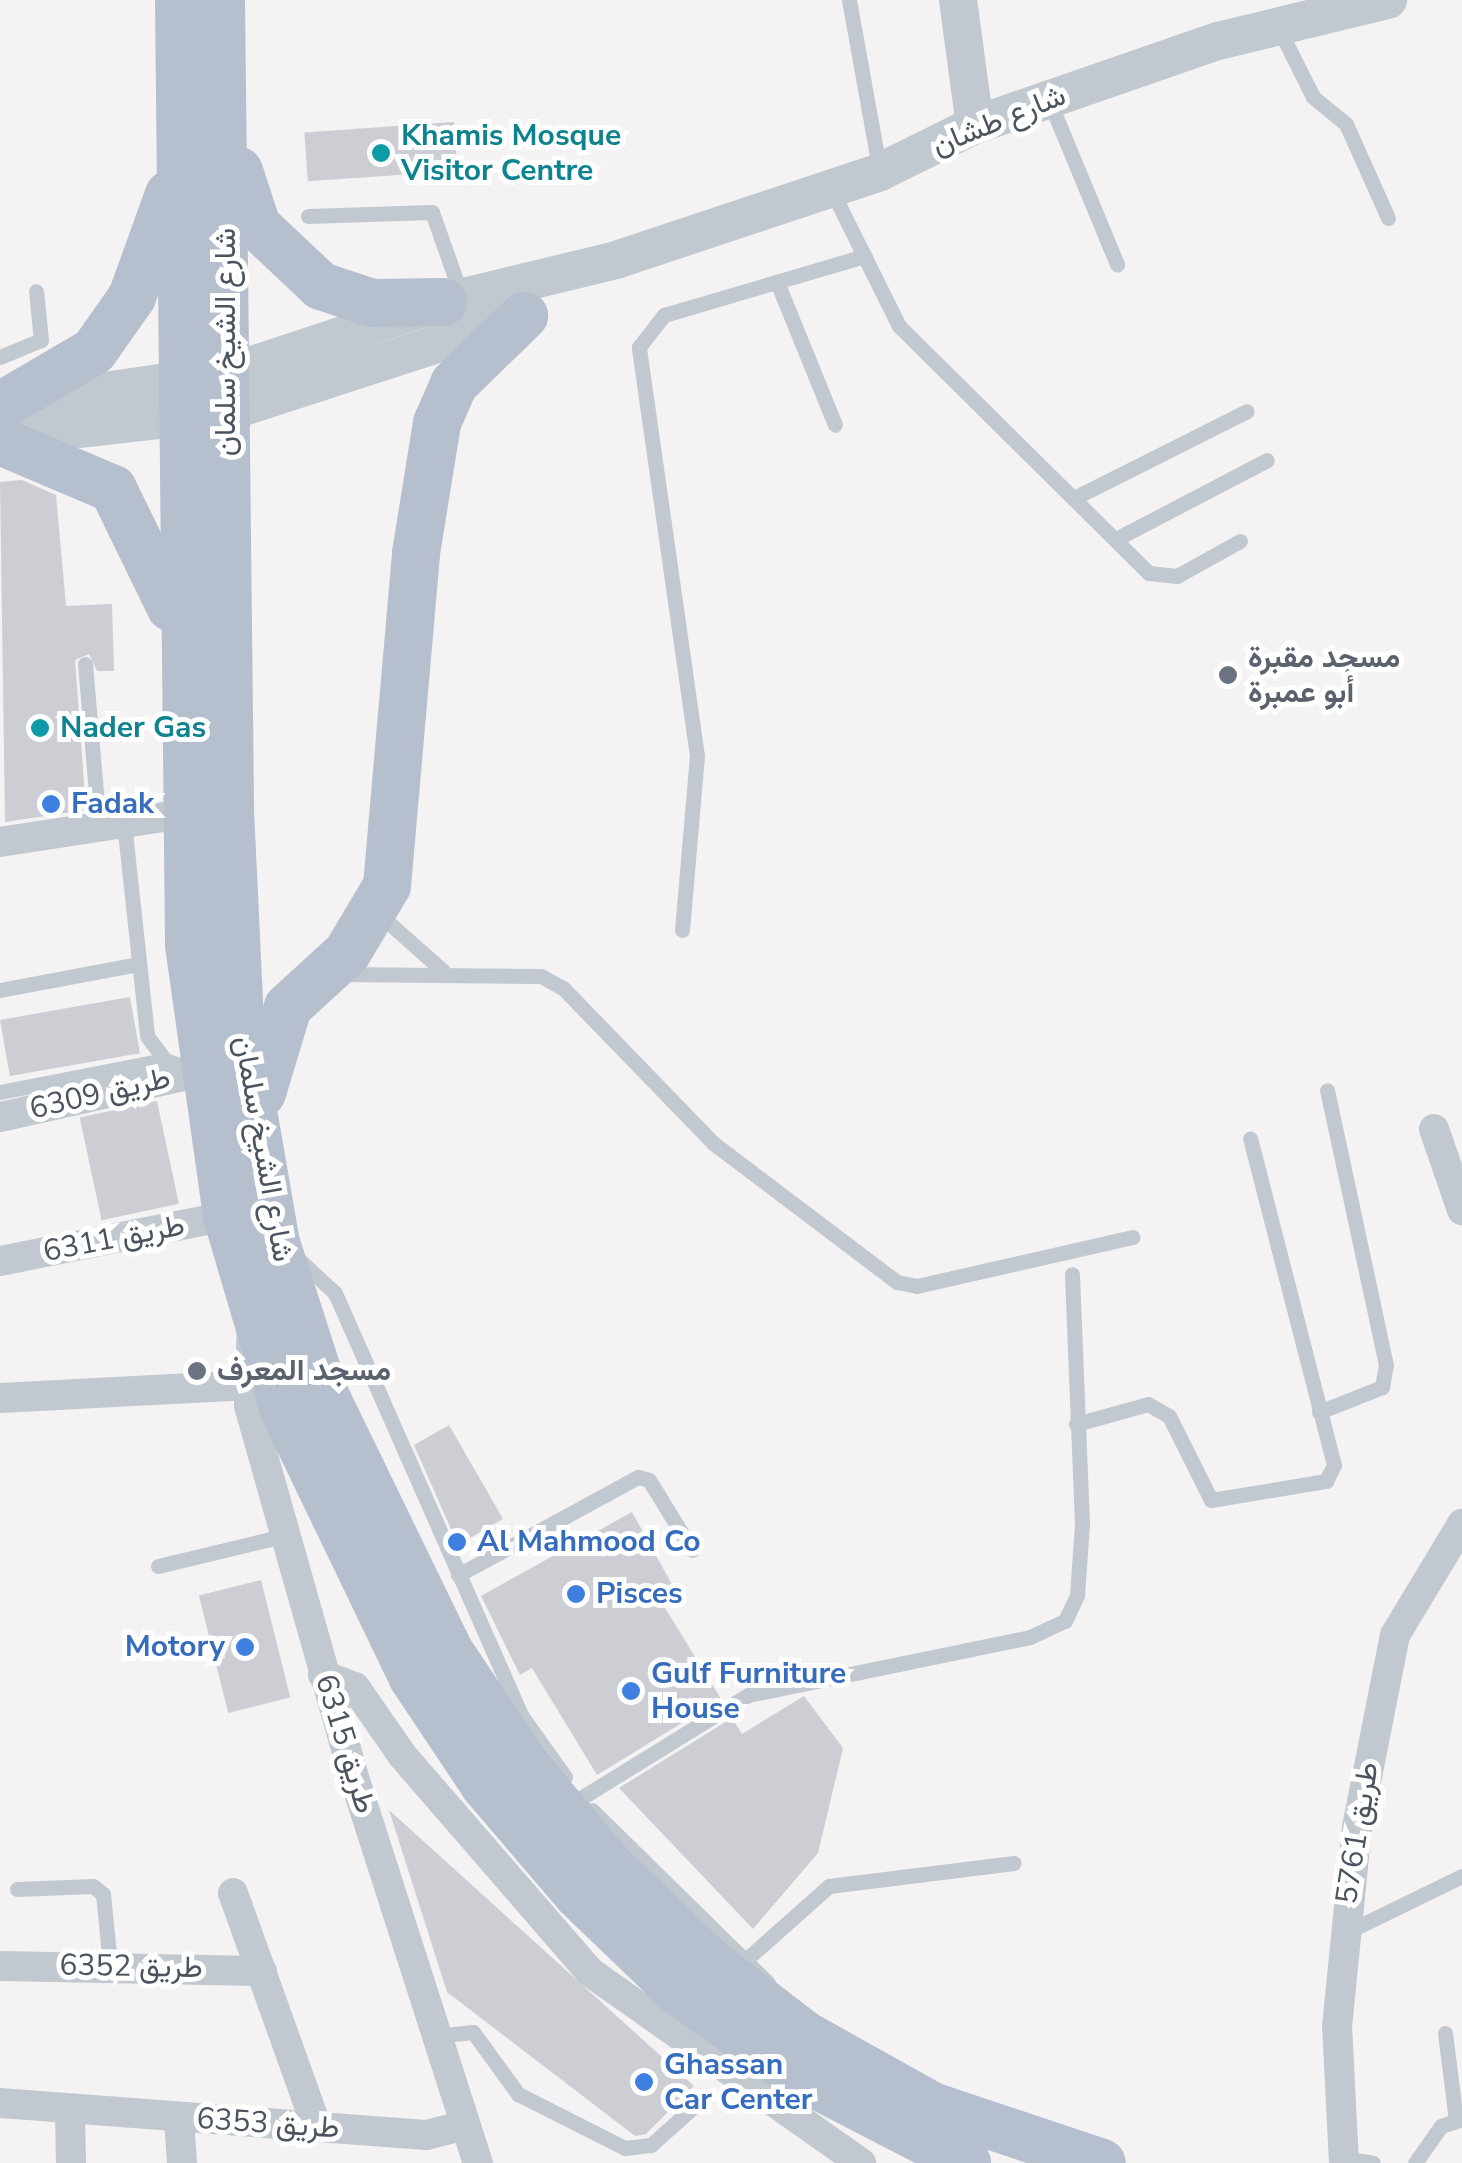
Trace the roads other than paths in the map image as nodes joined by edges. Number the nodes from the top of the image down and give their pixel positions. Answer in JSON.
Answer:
{"nodes":[{"id":1,"x":179,"y":0,"type":"edge"},
{"id":2,"x":221,"y":0,"type":"edge"},
{"id":3,"x":849,"y":0,"type":"edge"},
{"id":4,"x":958,"y":0,"type":"edge"},
{"id":5,"x":1378,"y":1,"type":"edge"},
{"id":6,"x":1277,"y":25,"type":"junction"},
{"id":7,"x":1049,"y":100,"type":"junction"},
{"id":8,"x":225,"y":113,"type":"junction"},
{"id":9,"x":975,"y":125,"type":"junction"},
{"id":10,"x":181,"y":163,"type":"junction"},
{"id":11,"x":880,"y":172,"type":"junction"},
{"id":12,"x":831,"y":189,"type":"junction"},
{"id":13,"x":308,"y":216,"type":"dead end"},
{"id":14,"x":1388,"y":218,"type":"dead end"},
{"id":15,"x":864,"y":256,"type":"junction"},
{"id":16,"x":616,"y":260,"type":"junction"},
{"id":17,"x":1117,"y":264,"type":"dead end"},
{"id":18,"x":777,"y":282,"type":"junction"},
{"id":19,"x":36,"y":291,"type":"dead end"},
{"id":20,"x":453,"y":299,"type":"junction"},
{"id":21,"x":524,"y":316,"type":"junction"},
{"id":22,"x":0,"y":356,"type":"edge"},
{"id":23,"x":228,"y":393,"type":"junction"},
{"id":24,"x":181,"y":402,"type":"junction"},
{"id":25,"x":0,"y":406,"type":"edge"},
{"id":26,"x":1247,"y":411,"type":"dead end"},
{"id":27,"x":835,"y":425,"type":"dead end"},
{"id":28,"x":0,"y":439,"type":"edge"},
{"id":29,"x":1266,"y":460,"type":"dead end"},
{"id":30,"x":1076,"y":497,"type":"junction"},
{"id":31,"x":1116,"y":539,"type":"junction"},
{"id":32,"x":1240,"y":541,"type":"dead end"},
{"id":33,"x":180,"y":634,"type":"junction"},
{"id":34,"x":85,"y":664,"type":"dead end"},
{"id":35,"x":183,"y":814,"type":"junction"},
{"id":36,"x":111,"y":825,"type":"junction"},
{"id":37,"x":0,"y":842,"type":"edge"},
{"id":38,"x":376,"y":912,"type":"junction"},
{"id":39,"x":682,"y":930,"type":"dead end"},
{"id":40,"x":138,"y":964,"type":"junction"},
{"id":41,"x":444,"y":971,"type":"junction"},
{"id":42,"x":0,"y":972,"type":"edge"},
{"id":43,"x":320,"y":975,"type":"junction"},
{"id":44,"x":2,"y":990,"type":"edge"},
{"id":45,"x":183,"y":1066,"type":"junction"},
{"id":46,"x":1327,"y":1090,"type":"dead end"},
{"id":47,"x":0,"y":1092,"type":"edge"},
{"id":48,"x":0,"y":1117,"type":"edge"},
{"id":49,"x":1434,"y":1129,"type":"dead end"},
{"id":50,"x":1250,"y":1139,"type":"dead end"},
{"id":51,"x":258,"y":1152,"type":"junction"},
{"id":52,"x":1462,"y":1210,"type":"edge"},
{"id":53,"x":227,"y":1216,"type":"junction"},
{"id":54,"x":1133,"y":1237,"type":"dead end"},
{"id":55,"x":276,"y":1243,"type":"junction"},
{"id":56,"x":0,"y":1261,"type":"edge"},
{"id":57,"x":1072,"y":1274,"type":"dead end"},
{"id":58,"x":252,"y":1318,"type":"junction"},
{"id":59,"x":245,"y":1385,"type":"junction"},
{"id":60,"x":0,"y":1398,"type":"edge"},
{"id":61,"x":1319,"y":1412,"type":"junction"},
{"id":62,"x":1076,"y":1424,"type":"junction"},
{"id":63,"x":1462,"y":1524,"type":"edge"},
{"id":64,"x":287,"y":1535,"type":"junction"},
{"id":65,"x":692,"y":1550,"type":"dead end"},
{"id":66,"x":158,"y":1566,"type":"dead end"},
{"id":67,"x":458,"y":1574,"type":"junction"},
{"id":68,"x":323,"y":1675,"type":"junction"},
{"id":69,"x":402,"y":1756,"type":"junction"},
{"id":70,"x":352,"y":1771,"type":"junction"},
{"id":71,"x":581,"y":1798,"type":"junction"},
{"id":72,"x":1014,"y":1863,"type":"dead end"},
{"id":73,"x":1462,"y":1876,"type":"edge"},
{"id":74,"x":16,"y":1889,"type":"dead end"},
{"id":75,"x":233,"y":1892,"type":"dead end"},
{"id":76,"x":1342,"y":1935,"type":"junction"},
{"id":77,"x":749,"y":1957,"type":"junction"},
{"id":78,"x":110,"y":1964,"type":"junction"},
{"id":79,"x":0,"y":1966,"type":"edge"},
{"id":80,"x":262,"y":1971,"type":"junction"},
{"id":81,"x":1444,"y":2033,"type":"dead end"},
{"id":82,"x":805,"y":2035,"type":"junction"},
{"id":83,"x":436,"y":2036,"type":"junction"},
{"id":84,"x":0,"y":2103,"type":"edge"},
{"id":85,"x":691,"y":2109,"type":"dead end"},
{"id":86,"x":70,"y":2110,"type":"junction"},
{"id":87,"x":179,"y":2119,"type":"junction"},
{"id":88,"x":1459,"y":2119,"type":"edge"},
{"id":89,"x":317,"y":2128,"type":"junction"},
{"id":90,"x":468,"y":2148,"type":"edge"},
{"id":91,"x":846,"y":2160,"type":"edge"},
{"id":92,"x":1353,"y":2161,"type":"edge"},
{"id":93,"x":71,"y":2163,"type":"edge"},
{"id":94,"x":182,"y":2163,"type":"edge"},
{"id":95,"x":967,"y":2163,"type":"edge"},
{"id":96,"x":1102,"y":2163,"type":"edge"},
{"id":97,"x":1414,"y":2163,"type":"edge"}],
"edges":[{"from":1,"to":10,"type":"main road","name":"شارع الشيخ سلمان"},
{"from":2,"to":8,"type":"main road","name":"شارع الشيخ سلمان"},
{"from":3,"to":11,"type":"lane"},
{"from":4,"to":9,"type":"street"},
{"from":5,"to":6,"type":"street","name":"شارع طشان"},
{"from":6,"to":7,"type":"street","name":"شارع طشان"},
{"from":6,"to":14,"type":"lane"},
{"from":7,"to":9,"type":"street","name":"شارع طشان"},
{"from":7,"to":17,"type":"lane"},
{"from":8,"to":20,"type":"main road"},
{"from":8,"to":23,"type":"main road","name":"شارع الشيخ سلمان"},
{"from":9,"to":11,"type":"street","name":"شارع طشان"},
{"from":10,"to":24,"type":"main road","name":"شارع الشيخ سلمان"},
{"from":10,"to":25,"type":"main road"},
{"from":11,"to":12,"type":"street","name":"شارع طشان"},
{"from":12,"to":15,"type":"lane"},
{"from":12,"to":16,"type":"street","name":"شارع طشان"},
{"from":13,"to":20,"type":"lane"},
{"from":15,"to":18,"type":"lane"},
{"from":15,"to":30,"type":"lane"},
{"from":16,"to":20,"type":"street","name":"شارع طشان"},
{"from":16,"to":21,"type":"street","name":"شارع طشان"},
{"from":18,"to":27,"type":"lane"},
{"from":18,"to":39,"type":"lane"},
{"from":19,"to":22,"type":"lane"},
{"from":20,"to":23,"type":"street","name":"شارع طشان"},
{"from":21,"to":23,"type":"street","name":"شارع طشان"},
{"from":21,"to":38,"type":"main road"},
{"from":23,"to":24,"type":"street","name":"شارع طشان"},
{"from":23,"to":51,"type":"main road","name":"شارع الشيخ سلمان"},
{"from":24,"to":25,"type":"street"},
{"from":24,"to":28,"type":"street"},
{"from":24,"to":33,"type":"main road","name":"شارع الشيخ سلمان"},
{"from":26,"to":30,"type":"lane"},
{"from":28,"to":33,"type":"main road"},
{"from":29,"to":31,"type":"lane"},
{"from":30,"to":31,"type":"lane"},
{"from":31,"to":32,"type":"lane"},
{"from":33,"to":35,"type":"main road","name":"شارع الشيخ سلمان"},
{"from":34,"to":36,"type":"lane"},
{"from":35,"to":36,"type":"street"},
{"from":35,"to":45,"type":"main road","name":"شارع الشيخ سلمان"},
{"from":36,"to":37,"type":"street"},
{"from":36,"to":40,"type":"lane"},
{"from":38,"to":41,"type":"lane"},
{"from":38,"to":43,"type":"main road"},
{"from":40,"to":44,"type":"lane"},
{"from":40,"to":45,"type":"lane"},
{"from":41,"to":43,"type":"lane"},
{"from":41,"to":54,"type":"lane"},
{"from":42,"to":44,"type":"lane"},
{"from":43,"to":51,"type":"main road"},
{"from":45,"to":47,"type":"lane"},
{"from":45,"to":48,"type":"street","name":"طريق 6309"},
{"from":45,"to":53,"type":"main road","name":"شارع الشيخ سلمان"},
{"from":46,"to":61,"type":"lane"},
{"from":49,"to":52,"type":"street"},
{"from":50,"to":61,"type":"lane"},
{"from":51,"to":55,"type":"main road","name":"شارع الشيخ سلمان"},
{"from":53,"to":56,"type":"street","name":"طريق 6311"},
{"from":53,"to":58,"type":"main road","name":"شارع الشيخ سلمان"},
{"from":55,"to":67,"type":"lane"},
{"from":55,"to":82,"type":"main road","name":"شارع الشيخ سلمان"},
{"from":57,"to":62,"type":"lane"},
{"from":58,"to":59,"type":"street","name":"طريق 6315"},
{"from":58,"to":95,"type":"main road","name":"شارع الشيخ سلمان"},
{"from":59,"to":60,"type":"street"},
{"from":59,"to":64,"type":"street","name":"طريق 6315"},
{"from":61,"to":62,"type":"lane"},
{"from":62,"to":71,"type":"lane"},
{"from":63,"to":76,"type":"street","name":"طريق 5761"},
{"from":64,"to":66,"type":"lane"},
{"from":64,"to":68,"type":"street","name":"طريق 6315"},
{"from":65,"to":67,"type":"lane"},
{"from":67,"to":71,"type":"lane"},
{"from":68,"to":69,"type":"street"},
{"from":68,"to":70,"type":"street","name":"طريق 6315"},
{"from":69,"to":70,"type":"street"},
{"from":69,"to":91,"type":"street"},
{"from":70,"to":83,"type":"street","name":"طريق 6315"},
{"from":71,"to":77,"type":"lane"},
{"from":72,"to":77,"type":"lane"},
{"from":73,"to":76,"type":"lane"},
{"from":74,"to":78,"type":"lane"},
{"from":75,"to":80,"type":"street"},
{"from":76,"to":92,"type":"street","name":"طريق 5761"},
{"from":77,"to":82,"type":"lane"},
{"from":78,"to":79,"type":"street","name":"طريق 6352"},
{"from":78,"to":80,"type":"street","name":"طريق 6352"},
{"from":80,"to":89,"type":"street"},
{"from":81,"to":88,"type":"lane"},
{"from":82,"to":96,"type":"main road","name":"شارع الشيخ سلمان"},
{"from":83,"to":85,"type":"lane"},
{"from":83,"to":90,"type":"street","name":"طريق 6315"},
{"from":84,"to":86,"type":"street","name":"طريق 6353"},
{"from":86,"to":87,"type":"street","name":"طريق 6353"},
{"from":86,"to":93,"type":"street"},
{"from":87,"to":89,"type":"street","name":"طريق 6353"},
{"from":87,"to":94,"type":"street"},
{"from":88,"to":97,"type":"lane"},
{"from":89,"to":90,"type":"street","name":"طريق 6353"}]}
